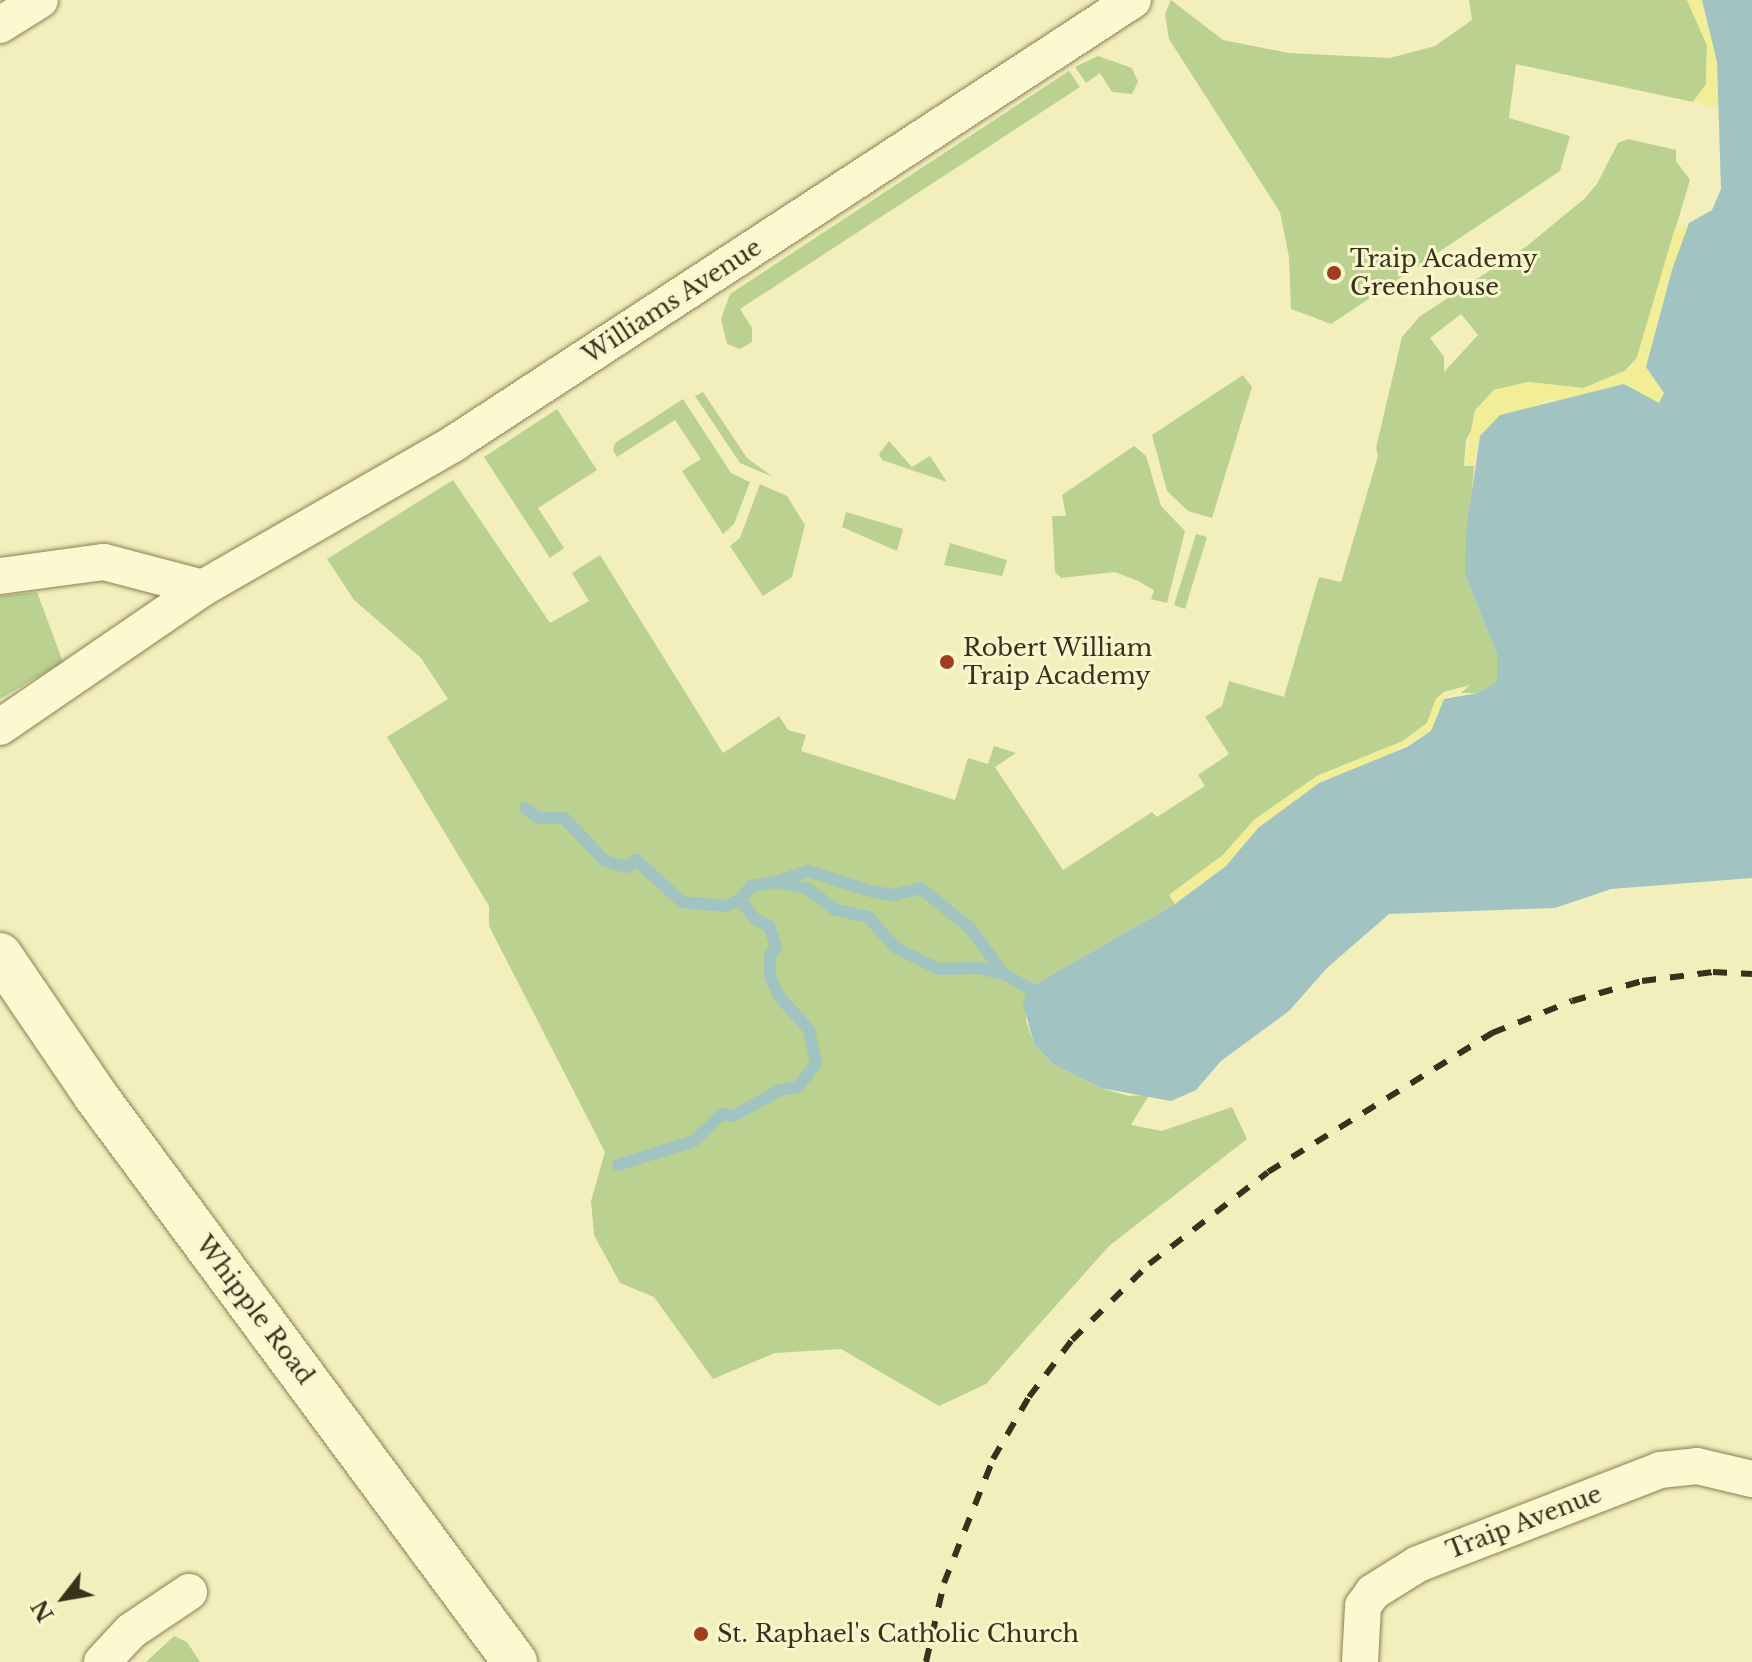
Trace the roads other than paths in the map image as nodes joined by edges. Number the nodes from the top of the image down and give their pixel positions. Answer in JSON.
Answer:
{"nodes":[{"id":1,"x":40,"y":0,"type":"edge"},
{"id":2,"x":1133,"y":0,"type":"edge"},
{"id":3,"x":0,"y":25,"type":"edge"},
{"id":4,"x":0,"y":576,"type":"edge"},
{"id":5,"x":203,"y":588,"type":"junction"},
{"id":6,"x":0,"y":727,"type":"edge"},
{"id":7,"x":0,"y":955,"type":"edge"},
{"id":8,"x":1752,"y":1479,"type":"edge"},
{"id":9,"x":189,"y":1592,"type":"dead end"},
{"id":10,"x":102,"y":1662,"type":"edge"},
{"id":11,"x":515,"y":1662,"type":"edge"},
{"id":12,"x":1360,"y":1662,"type":"edge"}],
"edges":[{"from":1,"to":3,"type":"street"},
{"from":2,"to":5,"type":"street","name":"Williams Avenue"},
{"from":4,"to":5,"type":"street"},
{"from":5,"to":6,"type":"street","name":"Williams Avenue"},
{"from":7,"to":11,"type":"main road","name":"Whipple Road"},
{"from":8,"to":12,"type":"street","name":"Traip Avenue"},
{"from":9,"to":10,"type":"street"}]}
